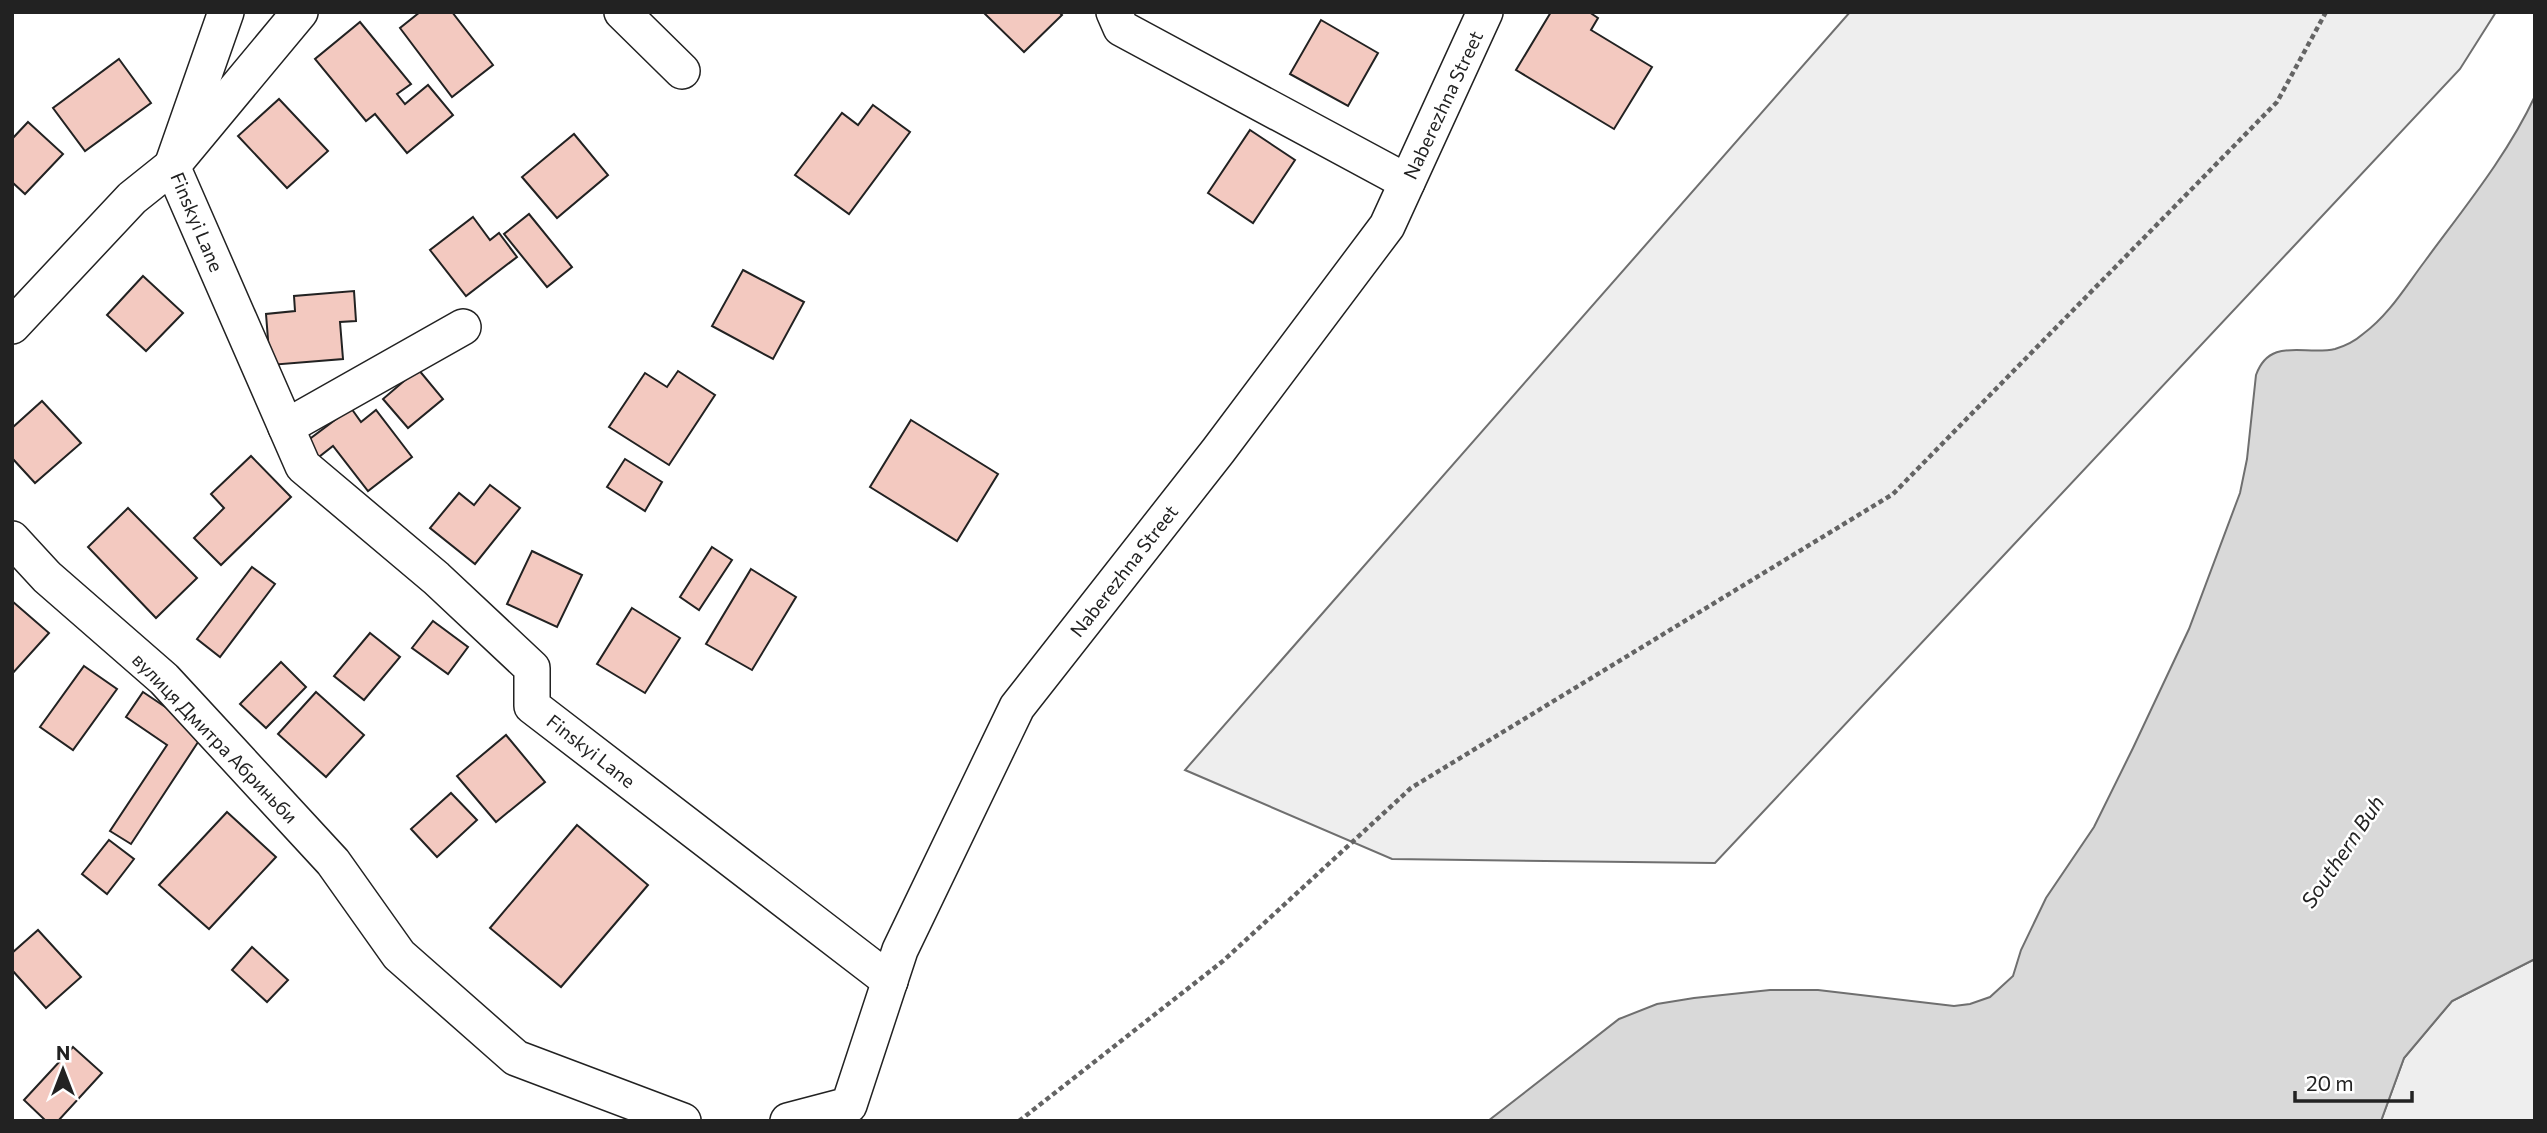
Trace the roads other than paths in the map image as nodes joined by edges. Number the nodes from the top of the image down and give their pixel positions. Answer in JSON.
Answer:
{"nodes":[{"id":1,"x":226,"y":12,"type":"edge"},
{"id":2,"x":300,"y":12,"type":"edge"},
{"id":3,"x":622,"y":12,"type":"edge"},
{"id":4,"x":1114,"y":12,"type":"edge"},
{"id":5,"x":1477,"y":15,"type":"edge"},
{"id":6,"x":682,"y":71,"type":"dead end"},
{"id":7,"x":172,"y":166,"type":"junction"},
{"id":8,"x":1408,"y":182,"type":"junction"},
{"id":9,"x":12,"y":326,"type":"edge"},
{"id":10,"x":463,"y":327,"type":"dead end"},
{"id":11,"x":286,"y":427,"type":"junction"},
{"id":12,"x":12,"y":539,"type":"edge"},
{"id":13,"x":890,"y":981,"type":"junction"},
{"id":14,"x":683,"y":1121,"type":"edge"},
{"id":15,"x":788,"y":1121,"type":"edge"}],
"edges":[{"from":1,"to":7,"type":"street","name":"Finskyi Lane"},
{"from":2,"to":7,"type":"street"},
{"from":3,"to":6,"type":"street"},
{"from":4,"to":8,"type":"street"},
{"from":5,"to":8,"type":"street","name":"Naberezhna Street"},
{"from":7,"to":9,"type":"street"},
{"from":7,"to":11,"type":"street","name":"Finskyi Lane"},
{"from":8,"to":13,"type":"street","name":"Naberezhna Street"},
{"from":10,"to":11,"type":"street"},
{"from":11,"to":13,"type":"street","name":"Finskyi Lane"},
{"from":12,"to":14,"type":"street","name":"вулиця Дмитра Абриньби"},
{"from":13,"to":15,"type":"street","name":"Naberezhna Street"}]}
